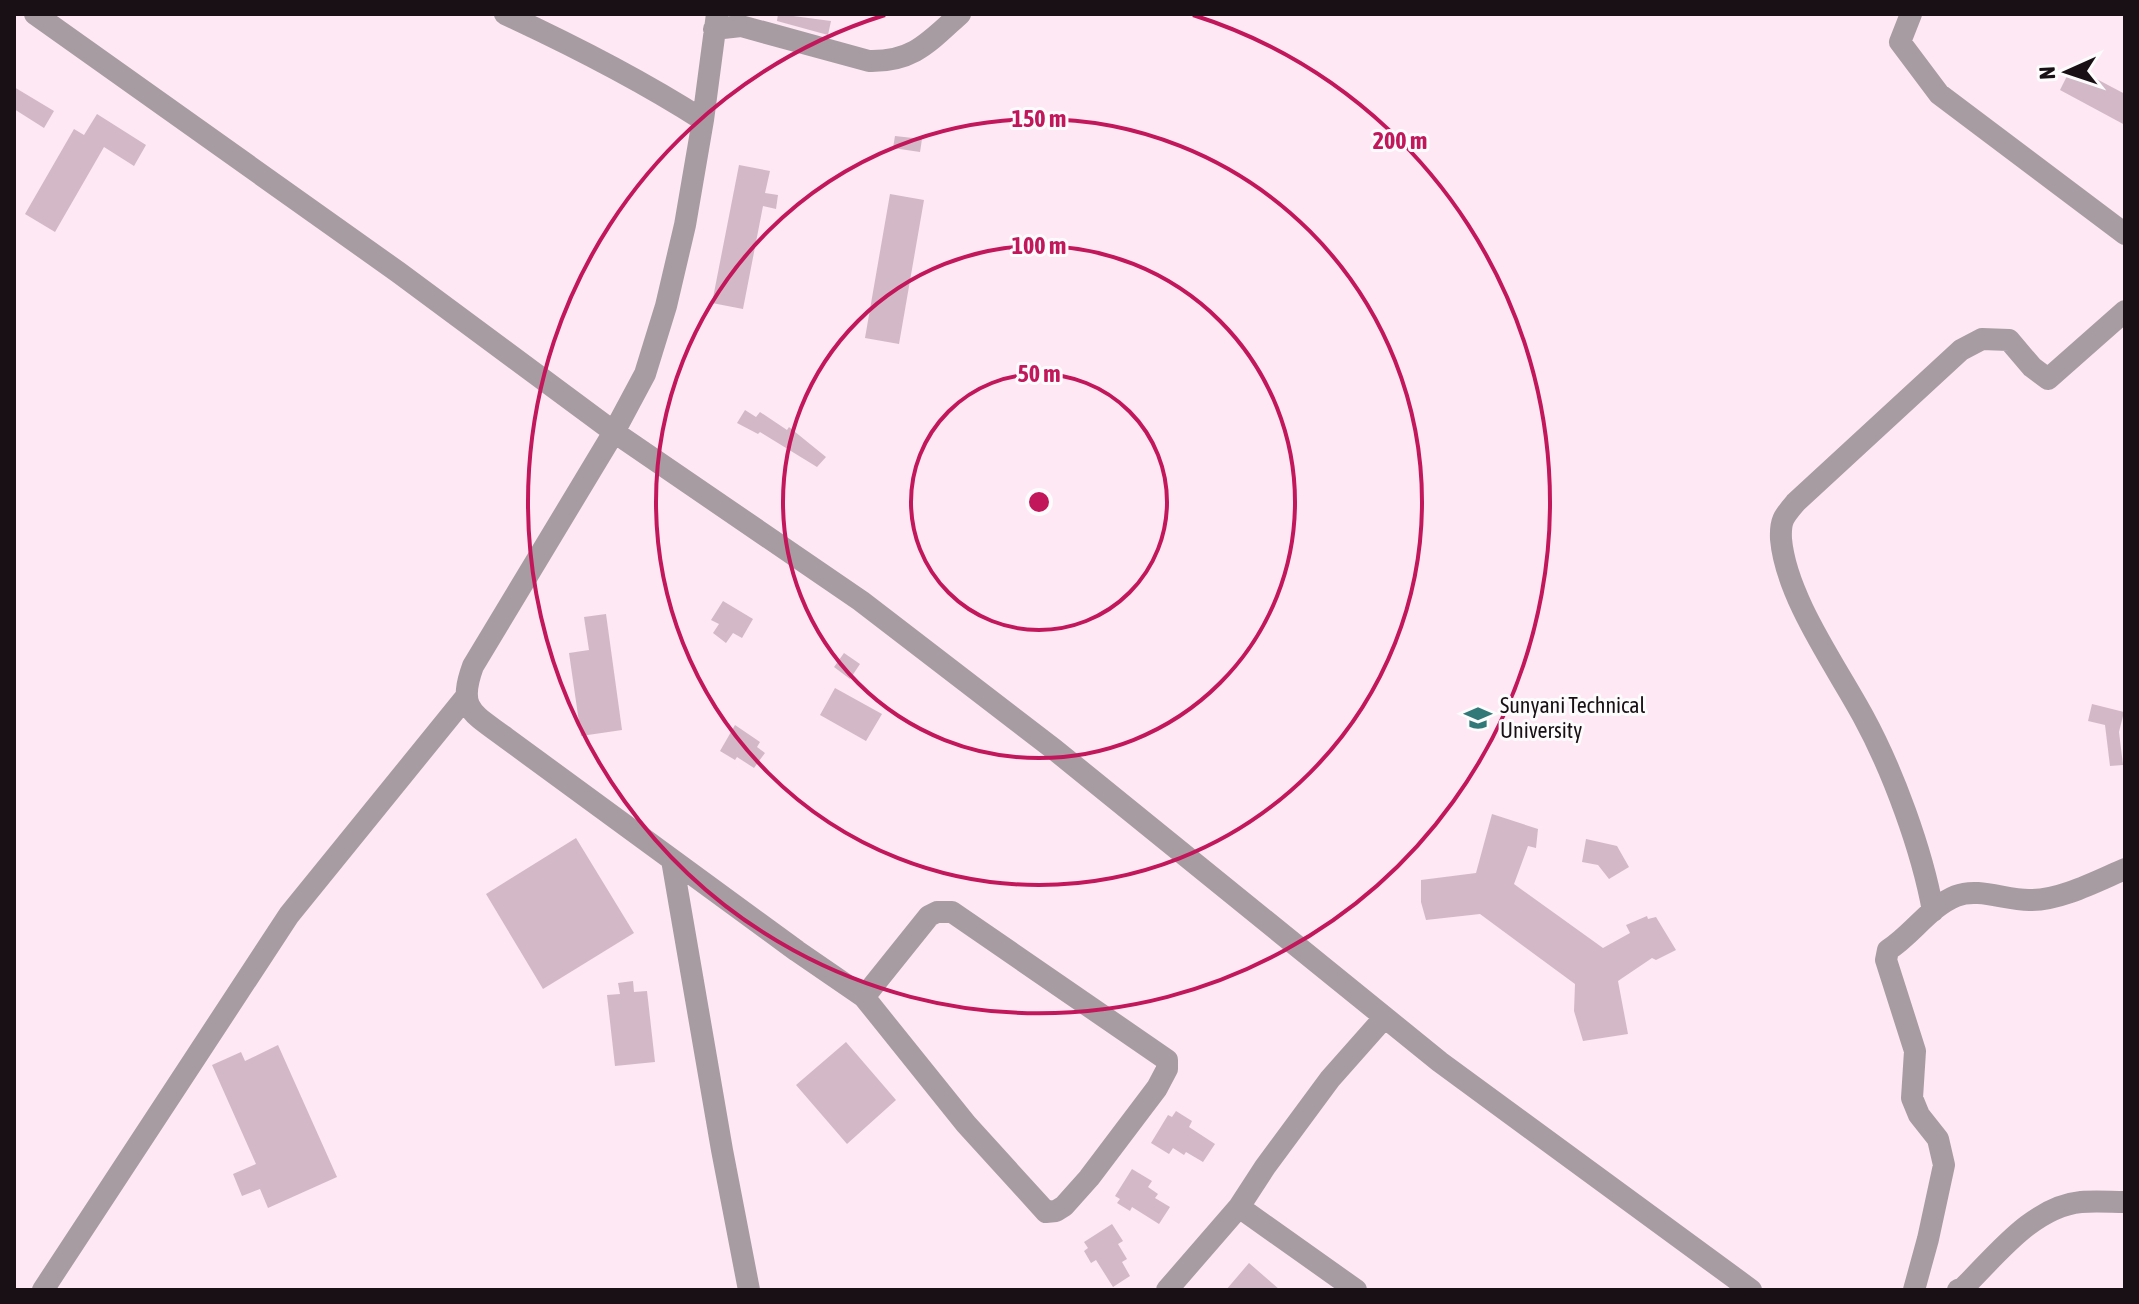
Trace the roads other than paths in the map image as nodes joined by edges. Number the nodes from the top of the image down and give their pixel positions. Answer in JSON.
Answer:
{"nodes":[{"id":1,"x":35,"y":14,"type":"edge"},
{"id":2,"x":505,"y":14,"type":"edge"},
{"id":3,"x":960,"y":14,"type":"edge"},
{"id":4,"x":1911,"y":14,"type":"edge"},
{"id":5,"x":715,"y":21,"type":"edge"},
{"id":6,"x":703,"y":120,"type":"junction"},
{"id":7,"x":2125,"y":234,"type":"edge"},
{"id":8,"x":2125,"y":311,"type":"edge"},
{"id":9,"x":614,"y":432,"type":"junction"},
{"id":10,"x":465,"y":698,"type":"junction"},
{"id":11,"x":672,"y":860,"type":"junction"},
{"id":12,"x":2125,"y":869,"type":"edge"},
{"id":13,"x":1933,"y":911,"type":"junction"},
{"id":14,"x":864,"y":997,"type":"junction"},
{"id":15,"x":1384,"y":1018,"type":"junction"},
{"id":16,"x":2125,"y":1202,"type":"edge"},
{"id":17,"x":1239,"y":1207,"type":"junction"},
{"id":18,"x":43,"y":1290,"type":"edge"},
{"id":19,"x":749,"y":1290,"type":"edge"},
{"id":20,"x":1167,"y":1290,"type":"edge"},
{"id":21,"x":1356,"y":1290,"type":"edge"},
{"id":22,"x":1751,"y":1290,"type":"edge"},
{"id":23,"x":1914,"y":1290,"type":"edge"},
{"id":24,"x":1958,"y":1290,"type":"edge"}],
"edges":[{"from":1,"to":9,"type":"street"},
{"from":2,"to":6,"type":"street"},
{"from":3,"to":5,"type":"street"},
{"from":4,"to":7,"type":"street"},
{"from":5,"to":6,"type":"street"},
{"from":6,"to":9,"type":"street"},
{"from":8,"to":13,"type":"street"},
{"from":9,"to":10,"type":"street"},
{"from":9,"to":15,"type":"street"},
{"from":10,"to":11,"type":"street"},
{"from":10,"to":18,"type":"street"},
{"from":11,"to":14,"type":"street"},
{"from":11,"to":19,"type":"street"},
{"from":12,"to":13,"type":"street"},
{"from":13,"to":23,"type":"street"},
{"from":14,"to":14,"type":"street"},
{"from":15,"to":17,"type":"street"},
{"from":15,"to":22,"type":"street"},
{"from":16,"to":24,"type":"street"},
{"from":17,"to":20,"type":"street"},
{"from":17,"to":21,"type":"street"}]}
